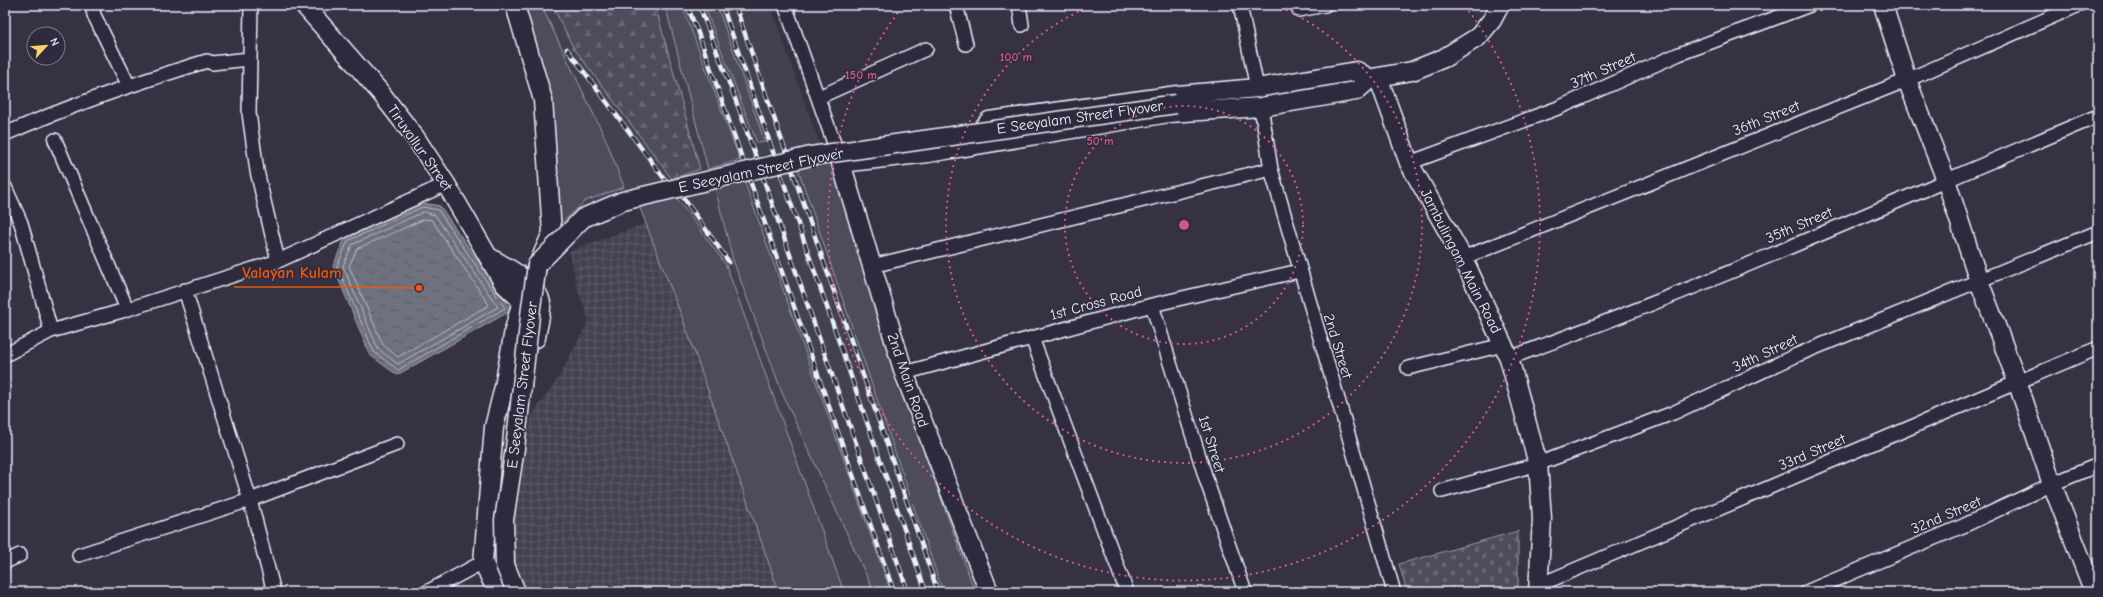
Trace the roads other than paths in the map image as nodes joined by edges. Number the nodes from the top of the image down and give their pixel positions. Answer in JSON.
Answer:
{"nodes":[{"id":1,"x":92,"y":5,"type":"edge"},
{"id":2,"x":251,"y":5,"type":"edge"},
{"id":3,"x":304,"y":5,"type":"edge"},
{"id":4,"x":515,"y":5,"type":"edge"},
{"id":5,"x":785,"y":5,"type":"edge"},
{"id":6,"x":956,"y":5,"type":"edge"},
{"id":7,"x":1019,"y":5,"type":"edge"},
{"id":8,"x":1240,"y":5,"type":"edge"},
{"id":9,"x":1325,"y":5,"type":"edge"},
{"id":10,"x":1500,"y":5,"type":"edge"},
{"id":11,"x":1810,"y":5,"type":"edge"},
{"id":12,"x":1883,"y":5,"type":"edge"},
{"id":13,"x":2079,"y":5,"type":"edge"},
{"id":14,"x":1299,"y":10,"type":"dead end"},
{"id":15,"x":1022,"y":25,"type":"dead end"},
{"id":16,"x":966,"y":44,"type":"dead end"},
{"id":17,"x":926,"y":48,"type":"dead end"},
{"id":18,"x":249,"y":59,"type":"junction"},
{"id":19,"x":1369,"y":79,"type":"junction"},
{"id":20,"x":1907,"y":80,"type":"junction"},
{"id":21,"x":129,"y":86,"type":"junction"},
{"id":22,"x":1257,"y":88,"type":"junction"},
{"id":23,"x":819,"y":97,"type":"junction"},
{"id":24,"x":1260,"y":108,"type":"junction"},
{"id":25,"x":2098,"y":116,"type":"edge"},
{"id":26,"x":5,"y":134,"type":"edge"},
{"id":27,"x":55,"y":140,"type":"dead end"},
{"id":28,"x":980,"y":144,"type":"junction"},
{"id":29,"x":1409,"y":163,"type":"junction"},
{"id":30,"x":841,"y":164,"type":"junction"},
{"id":31,"x":1271,"y":169,"type":"junction"},
{"id":32,"x":1946,"y":180,"type":"junction"},
{"id":33,"x":446,"y":184,"type":"junction"},
{"id":34,"x":5,"y":187,"type":"edge"},
{"id":35,"x":2098,"y":232,"type":"edge"},
{"id":36,"x":485,"y":254,"type":"junction"},
{"id":37,"x":1463,"y":258,"type":"junction"},
{"id":38,"x":278,"y":260,"type":"junction"},
{"id":39,"x":872,"y":266,"type":"junction"},
{"id":40,"x":1299,"y":271,"type":"junction"},
{"id":41,"x":1979,"y":281,"type":"junction"},
{"id":42,"x":529,"y":284,"type":"junction"},
{"id":43,"x":185,"y":290,"type":"junction"},
{"id":44,"x":522,"y":301,"type":"junction"},
{"id":45,"x":1152,"y":305,"type":"junction"},
{"id":46,"x":127,"y":309,"type":"junction"},
{"id":47,"x":51,"y":332,"type":"junction"},
{"id":48,"x":1032,"y":338,"type":"junction"},
{"id":49,"x":2098,"y":348,"type":"edge"},
{"id":50,"x":1506,"y":351,"type":"junction"},
{"id":51,"x":5,"y":354,"type":"edge"},
{"id":52,"x":1408,"y":368,"type":"dead end"},
{"id":53,"x":904,"y":373,"type":"junction"},
{"id":54,"x":2017,"y":382,"type":"junction"},
{"id":55,"x":504,"y":387,"type":"junction"},
{"id":56,"x":397,"y":444,"type":"dead end"},
{"id":57,"x":1538,"y":464,"type":"junction"},
{"id":58,"x":2098,"y":465,"type":"edge"},
{"id":59,"x":2052,"y":484,"type":"junction"},
{"id":60,"x":1442,"y":490,"type":"dead end"},
{"id":61,"x":250,"y":500,"type":"junction"},
{"id":62,"x":20,"y":555,"type":"dead end"},
{"id":63,"x":79,"y":555,"type":"dead end"},
{"id":64,"x":5,"y":562,"type":"edge"},
{"id":65,"x":483,"y":562,"type":"junction"},
{"id":66,"x":1538,"y":589,"type":"edge"},
{"id":67,"x":2092,"y":590,"type":"edge"},
{"id":68,"x":274,"y":592,"type":"edge"},
{"id":69,"x":427,"y":592,"type":"edge"},
{"id":70,"x":497,"y":592,"type":"edge"},
{"id":71,"x":516,"y":592,"type":"edge"},
{"id":72,"x":989,"y":592,"type":"edge"},
{"id":73,"x":1127,"y":592,"type":"edge"},
{"id":74,"x":1245,"y":592,"type":"edge"},
{"id":75,"x":1394,"y":592,"type":"edge"},
{"id":76,"x":1806,"y":592,"type":"edge"}],
"edges":[{"from":1,"to":21,"type":"street"},
{"from":2,"to":18,"type":"street"},
{"from":3,"to":33,"type":"street","name":"Tiruvallur Street"},
{"from":4,"to":42,"type":"street"},
{"from":5,"to":23,"type":"street"},
{"from":6,"to":16,"type":"street"},
{"from":7,"to":15,"type":"street"},
{"from":8,"to":22,"type":"street"},
{"from":9,"to":14,"type":"street"},
{"from":10,"to":19,"type":"street","name":"E Seeyalam Street Flyover"},
{"from":11,"to":29,"type":"street","name":"37th Street"},
{"from":12,"to":20,"type":"street"},
{"from":13,"to":20,"type":"street","name":"36th Street"},
{"from":17,"to":23,"type":"street"},
{"from":18,"to":21,"type":"street"},
{"from":18,"to":38,"type":"street"},
{"from":19,"to":22,"type":"street"},
{"from":19,"to":24,"type":"street"},
{"from":19,"to":29,"type":"street","name":"Jambulingam Main Road"},
{"from":19,"to":71,"type":"street","name":"E Seeyalam Street Flyover","bridge":true},
{"from":20,"to":32,"type":"street"},
{"from":20,"to":37,"type":"street","name":"36th Street"},
{"from":21,"to":26,"type":"street"},
{"from":22,"to":28,"type":"street"},
{"from":23,"to":30,"type":"street"},
{"from":24,"to":28,"type":"street"},
{"from":24,"to":31,"type":"street","name":"2nd Street"},
{"from":25,"to":32,"type":"street","name":"35th Street"},
{"from":27,"to":46,"type":"street"},
{"from":28,"to":30,"type":"street"},
{"from":29,"to":37,"type":"street","name":"Jambulingam Main Road"},
{"from":30,"to":39,"type":"street","name":"2nd Main Road"},
{"from":31,"to":39,"type":"street"},
{"from":31,"to":40,"type":"street","name":"2nd Street"},
{"from":32,"to":41,"type":"street"},
{"from":32,"to":50,"type":"street","name":"35th Street"},
{"from":33,"to":36,"type":"street","name":"Tiruvallur Street"},
{"from":33,"to":38,"type":"street"},
{"from":34,"to":47,"type":"street"},
{"from":35,"to":41,"type":"street","name":"34th Street"},
{"from":36,"to":42,"type":"street"},
{"from":36,"to":44,"type":"street","name":"Tiruvallur Street"},
{"from":37,"to":50,"type":"street","name":"Jambulingam Main Road"},
{"from":38,"to":43,"type":"street"},
{"from":39,"to":53,"type":"street","name":"2nd Main Road"},
{"from":40,"to":45,"type":"street","name":"1st Cross Road"},
{"from":40,"to":75,"type":"street","name":"2nd Street"},
{"from":41,"to":54,"type":"street"},
{"from":41,"to":57,"type":"street","name":"34th Street"},
{"from":42,"to":44,"type":"street"},
{"from":42,"to":55,"type":"street"},
{"from":43,"to":46,"type":"street"},
{"from":43,"to":61,"type":"street"},
{"from":44,"to":55,"type":"street"},
{"from":45,"to":48,"type":"street","name":"1st Cross Road"},
{"from":45,"to":74,"type":"street","name":"1st Street"},
{"from":46,"to":47,"type":"street"},
{"from":47,"to":51,"type":"street"},
{"from":48,"to":53,"type":"street","name":"1st Cross Road"},
{"from":48,"to":73,"type":"street"},
{"from":49,"to":54,"type":"street","name":"33rd Street"},
{"from":50,"to":52,"type":"street","name":"35th Street"},
{"from":50,"to":57,"type":"street","name":"Jambulingam Main Road"},
{"from":53,"to":72,"type":"street","name":"2nd Main Road"},
{"from":54,"to":59,"type":"street"},
{"from":54,"to":66,"type":"street","name":"33rd Street"},
{"from":55,"to":65,"type":"street"},
{"from":56,"to":61,"type":"street"},
{"from":57,"to":60,"type":"street","name":"34th Street"},
{"from":57,"to":66,"type":"street","name":"Jambulingam Main Road"},
{"from":58,"to":59,"type":"street","name":"32nd Street"},
{"from":59,"to":67,"type":"street"},
{"from":59,"to":76,"type":"street","name":"32nd Street"},
{"from":61,"to":63,"type":"street"},
{"from":61,"to":68,"type":"street"},
{"from":62,"to":64,"type":"street"},
{"from":65,"to":69,"type":"street"},
{"from":65,"to":70,"type":"street"}]}
